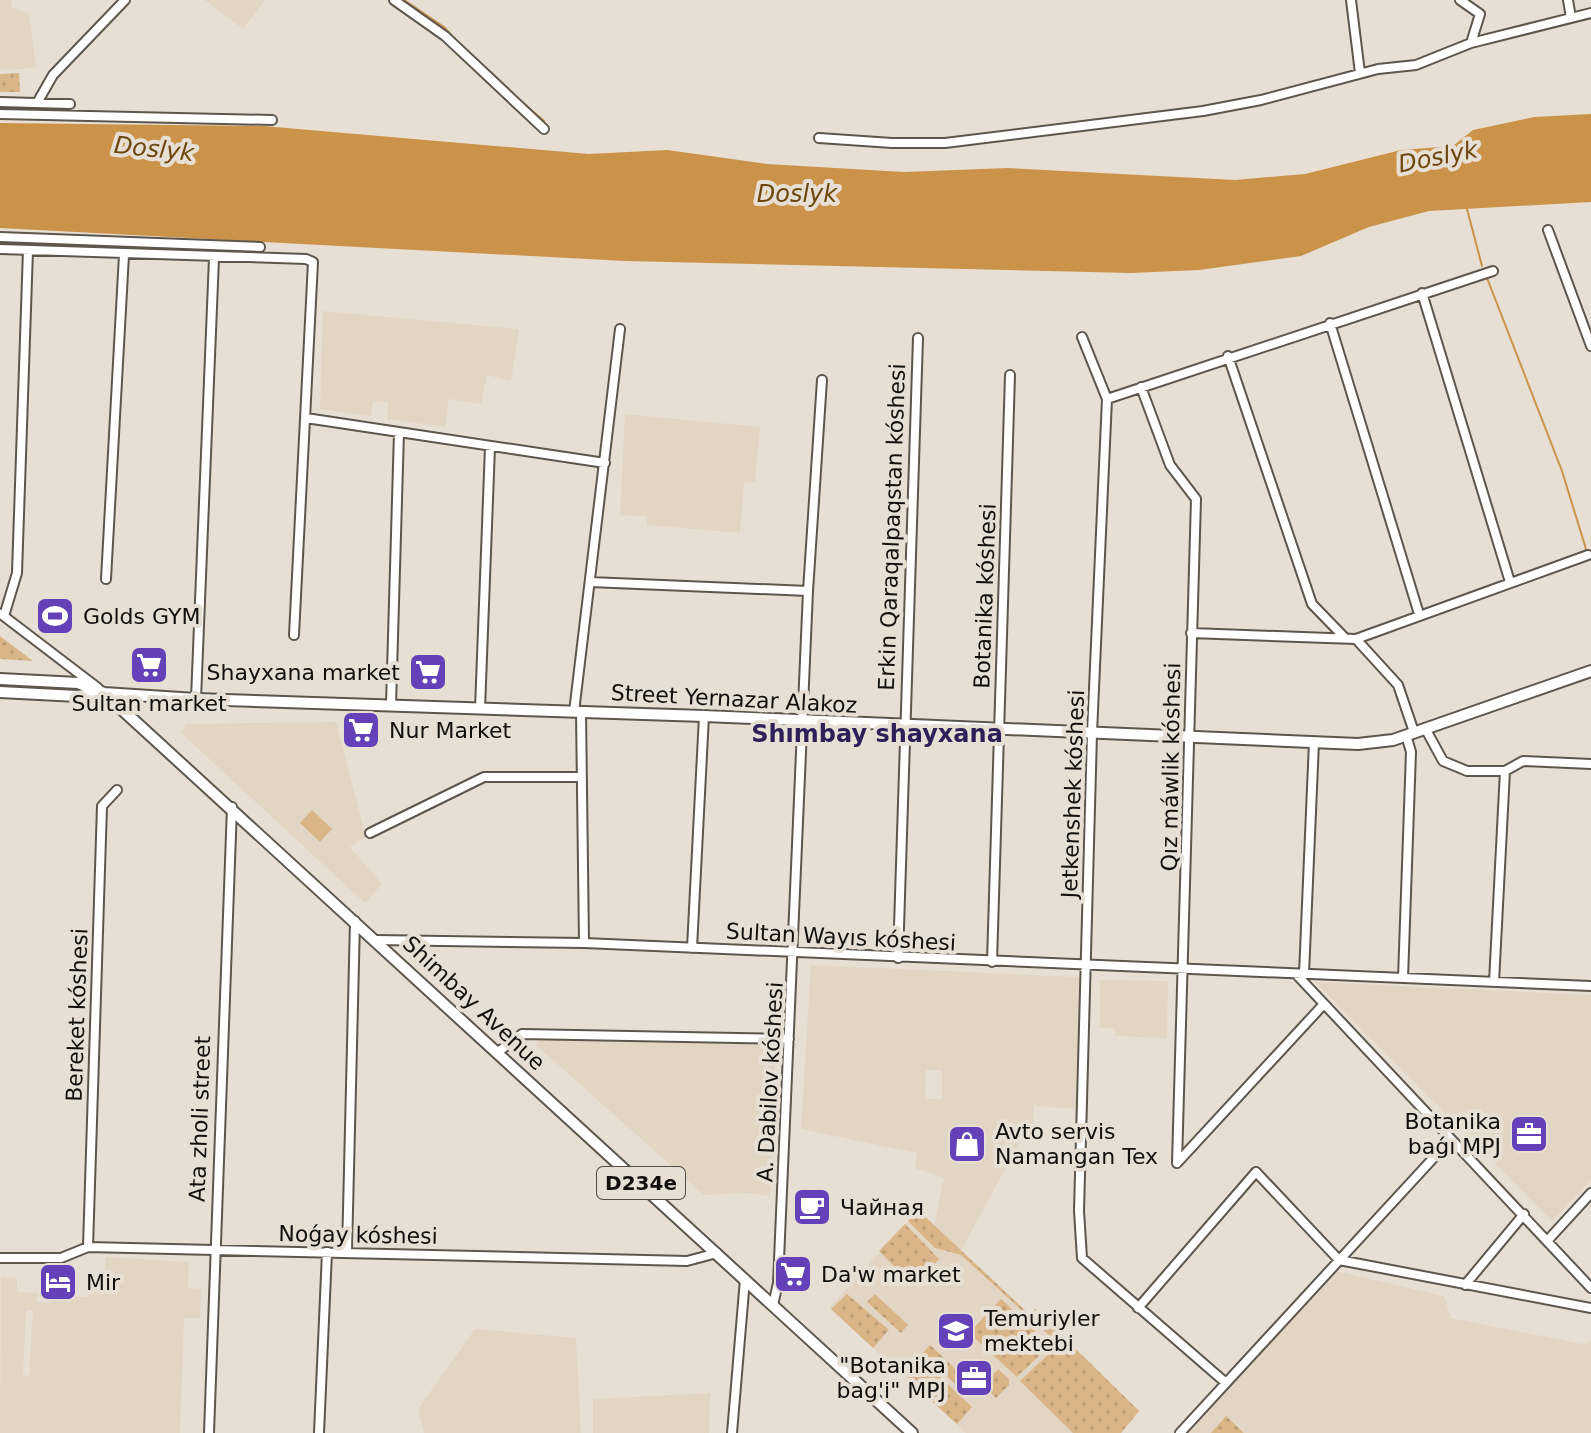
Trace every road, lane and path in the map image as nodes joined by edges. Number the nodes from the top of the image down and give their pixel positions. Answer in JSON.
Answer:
{"nodes":[{"id":1,"x":125,"y":0,"type":"edge"},
{"id":2,"x":394,"y":0,"type":"edge"},
{"id":3,"x":1351,"y":0,"type":"edge"},
{"id":4,"x":1460,"y":0,"type":"edge"},
{"id":5,"x":1568,"y":0,"type":"edge"},
{"id":6,"x":1591,"y":13,"type":"edge"},
{"id":7,"x":1571,"y":18,"type":"junction"},
{"id":8,"x":1471,"y":43,"type":"junction"},
{"id":9,"x":1360,"y":73,"type":"junction"},
{"id":10,"x":0,"y":102,"type":"edge"},
{"id":11,"x":37,"y":103,"type":"junction"},
{"id":12,"x":70,"y":104,"type":"dead end"},
{"id":13,"x":0,"y":114,"type":"edge"},
{"id":14,"x":272,"y":120,"type":"dead end"},
{"id":15,"x":544,"y":129,"type":"dead end"},
{"id":16,"x":819,"y":138,"type":"dead end"},
{"id":17,"x":1548,"y":230,"type":"dead end"},
{"id":18,"x":0,"y":237,"type":"edge"},
{"id":19,"x":260,"y":247,"type":"dead end"},
{"id":20,"x":0,"y":249,"type":"edge"},
{"id":21,"x":28,"y":250,"type":"junction"},
{"id":22,"x":124,"y":255,"type":"junction"},
{"id":23,"x":214,"y":258,"type":"junction"},
{"id":24,"x":1493,"y":271,"type":"dead end"},
{"id":25,"x":1422,"y":293,"type":"junction"},
{"id":26,"x":1587,"y":320,"type":"edge"},
{"id":27,"x":1330,"y":323,"type":"junction"},
{"id":28,"x":620,"y":329,"type":"dead end"},
{"id":29,"x":1082,"y":337,"type":"dead end"},
{"id":30,"x":918,"y":338,"type":"dead end"},
{"id":31,"x":1591,"y":346,"type":"edge"},
{"id":32,"x":1228,"y":356,"type":"junction"},
{"id":33,"x":1010,"y":375,"type":"dead end"},
{"id":34,"x":822,"y":380,"type":"dead end"},
{"id":35,"x":1141,"y":387,"type":"junction"},
{"id":36,"x":1107,"y":399,"type":"junction"},
{"id":37,"x":306,"y":418,"type":"junction"},
{"id":38,"x":399,"y":432,"type":"junction"},
{"id":39,"x":490,"y":447,"type":"junction"},
{"id":40,"x":605,"y":463,"type":"junction"},
{"id":41,"x":1588,"y":555,"type":"dead end"},
{"id":42,"x":106,"y":579,"type":"dead end"},
{"id":43,"x":590,"y":582,"type":"junction"},
{"id":44,"x":1510,"y":582,"type":"junction"},
{"id":45,"x":808,"y":591,"type":"junction"},
{"id":46,"x":2,"y":614,"type":"edge"},
{"id":47,"x":1419,"y":614,"type":"junction"},
{"id":48,"x":1191,"y":633,"type":"junction"},
{"id":49,"x":294,"y":635,"type":"dead end"},
{"id":50,"x":1346,"y":638,"type":"junction"},
{"id":51,"x":1356,"y":639,"type":"junction"},
{"id":52,"x":1591,"y":671,"type":"edge"},
{"id":53,"x":0,"y":679,"type":"edge"},
{"id":54,"x":0,"y":692,"type":"edge"},
{"id":55,"x":104,"y":693,"type":"junction"},
{"id":56,"x":196,"y":699,"type":"junction"},
{"id":57,"x":391,"y":705,"type":"junction"},
{"id":58,"x":480,"y":709,"type":"junction"},
{"id":59,"x":577,"y":712,"type":"junction"},
{"id":60,"x":704,"y":716,"type":"junction"},
{"id":61,"x":803,"y":721,"type":"junction"},
{"id":62,"x":903,"y":726,"type":"junction"},
{"id":63,"x":1000,"y":730,"type":"junction"},
{"id":64,"x":1415,"y":731,"type":"junction"},
{"id":65,"x":1092,"y":733,"type":"junction"},
{"id":66,"x":1189,"y":737,"type":"junction"},
{"id":67,"x":1314,"y":742,"type":"junction"},
{"id":68,"x":1591,"y":764,"type":"edge"},
{"id":69,"x":1505,"y":771,"type":"junction"},
{"id":70,"x":581,"y":777,"type":"junction"},
{"id":71,"x":117,"y":790,"type":"dead end"},
{"id":72,"x":232,"y":807,"type":"junction"},
{"id":73,"x":370,"y":833,"type":"dead end"},
{"id":74,"x":355,"y":921,"type":"junction"},
{"id":75,"x":375,"y":940,"type":"junction"},
{"id":76,"x":584,"y":943,"type":"junction"},
{"id":77,"x":692,"y":948,"type":"junction"},
{"id":78,"x":794,"y":954,"type":"junction"},
{"id":79,"x":898,"y":958,"type":"junction"},
{"id":80,"x":992,"y":962,"type":"junction"},
{"id":81,"x":1086,"y":966,"type":"junction"},
{"id":82,"x":1185,"y":969,"type":"junction"},
{"id":83,"x":1300,"y":974,"type":"junction"},
{"id":84,"x":1403,"y":978,"type":"junction"},
{"id":85,"x":1494,"y":982,"type":"junction"},
{"id":86,"x":1591,"y":986,"type":"edge"},
{"id":87,"x":1323,"y":1005,"type":"junction"},
{"id":88,"x":789,"y":1039,"type":"junction"},
{"id":89,"x":498,"y":1052,"type":"junction"},
{"id":90,"x":1450,"y":1140,"type":"junction"},
{"id":91,"x":1591,"y":1193,"type":"edge"},
{"id":92,"x":1524,"y":1214,"type":"junction"},
{"id":93,"x":1548,"y":1240,"type":"junction"},
{"id":94,"x":88,"y":1247,"type":"junction"},
{"id":95,"x":214,"y":1250,"type":"junction"},
{"id":96,"x":327,"y":1252,"type":"junction"},
{"id":97,"x":347,"y":1252,"type":"junction"},
{"id":98,"x":717,"y":1253,"type":"junction"},
{"id":99,"x":0,"y":1258,"type":"edge"},
{"id":100,"x":1339,"y":1260,"type":"junction"},
{"id":101,"x":745,"y":1279,"type":"junction"},
{"id":102,"x":1465,"y":1285,"type":"junction"},
{"id":103,"x":1591,"y":1288,"type":"edge"},
{"id":104,"x":773,"y":1305,"type":"junction"},
{"id":105,"x":1138,"y":1308,"type":"junction"},
{"id":106,"x":1591,"y":1308,"type":"edge"},
{"id":107,"x":1226,"y":1383,"type":"junction"},
{"id":108,"x":209,"y":1433,"type":"edge"},
{"id":109,"x":319,"y":1433,"type":"edge"},
{"id":110,"x":732,"y":1433,"type":"edge"},
{"id":111,"x":912,"y":1433,"type":"edge"},
{"id":112,"x":1180,"y":1433,"type":"edge"}],
"edges":[{"from":1,"to":11,"type":"street"},
{"from":2,"to":15,"type":"street"},
{"from":3,"to":9,"type":"street"},
{"from":4,"to":8,"type":"street"},
{"from":5,"to":7,"type":"street"},
{"from":6,"to":7,"type":"street"},
{"from":7,"to":8,"type":"street"},
{"from":8,"to":9,"type":"street"},
{"from":9,"to":16,"type":"street"},
{"from":10,"to":11,"type":"street"},
{"from":11,"to":12,"type":"street"},
{"from":13,"to":14,"type":"street"},
{"from":17,"to":26,"type":"street"},
{"from":18,"to":19,"type":"street"},
{"from":20,"to":21,"type":"street"},
{"from":21,"to":22,"type":"street"},
{"from":21,"to":46,"type":"street"},
{"from":22,"to":23,"type":"street"},
{"from":22,"to":42,"type":"street"},
{"from":23,"to":37,"type":"street"},
{"from":23,"to":56,"type":"street"},
{"from":24,"to":25,"type":"street"},
{"from":25,"to":27,"type":"street"},
{"from":25,"to":44,"type":"street"},
{"from":26,"to":31,"type":"street"},
{"from":27,"to":32,"type":"street"},
{"from":27,"to":47,"type":"street"},
{"from":28,"to":40,"type":"street"},
{"from":29,"to":36,"type":"street","name":"Jetkenshek kóshesi"},
{"from":30,"to":62,"type":"street","name":"Erkin Qaraqalpaqstan kóshesi"},
{"from":32,"to":35,"type":"street"},
{"from":32,"to":50,"type":"street"},
{"from":33,"to":63,"type":"street","name":"Botanika kóshesi"},
{"from":34,"to":45,"type":"street","name":"A. Dabilov kóshesi"},
{"from":35,"to":36,"type":"street"},
{"from":35,"to":48,"type":"street","name":"Qız máwlik kóshesi"},
{"from":36,"to":65,"type":"street","name":"Jetkenshek kóshesi"},
{"from":37,"to":38,"type":"street"},
{"from":37,"to":49,"type":"street"},
{"from":38,"to":39,"type":"street"},
{"from":38,"to":57,"type":"street"},
{"from":39,"to":40,"type":"street"},
{"from":39,"to":58,"type":"street"},
{"from":40,"to":43,"type":"street"},
{"from":41,"to":44,"type":"street"},
{"from":43,"to":45,"type":"street"},
{"from":43,"to":59,"type":"street"},
{"from":44,"to":47,"type":"street"},
{"from":45,"to":61,"type":"street","name":"A. Dabilov kóshesi"},
{"from":46,"to":55,"type":"street","name":"Shimbay Avenue","number":"D234e"},
{"from":47,"to":51,"type":"street"},
{"from":48,"to":50,"type":"street"},
{"from":48,"to":66,"type":"street","name":"Qız máwlik kóshesi"},
{"from":50,"to":51,"type":"street"},
{"from":51,"to":64,"type":"street"},
{"from":52,"to":64,"type":"main road","name":"Street Yernazar Alakoz"},
{"from":53,"to":55,"type":"main road","name":"Street Yernazar Alakoz"},
{"from":54,"to":55,"type":"main road","name":"Street Yernazar Alakoz"},
{"from":55,"to":56,"type":"main road","name":"Street Yernazar Alakoz"},
{"from":55,"to":72,"type":"main road","name":"Shimbay Avenue","number":"D234e"},
{"from":56,"to":57,"type":"main road","name":"Street Yernazar Alakoz"},
{"from":57,"to":58,"type":"main road","name":"Street Yernazar Alakoz"},
{"from":58,"to":59,"type":"main road","name":"Street Yernazar Alakoz"},
{"from":59,"to":60,"type":"main road","name":"Street Yernazar Alakoz"},
{"from":59,"to":70,"type":"street"},
{"from":60,"to":61,"type":"main road","name":"Street Yernazar Alakoz"},
{"from":60,"to":77,"type":"street"},
{"from":61,"to":62,"type":"main road","name":"Street Yernazar Alakoz"},
{"from":61,"to":78,"type":"street","name":"A. Dabilov kóshesi"},
{"from":62,"to":63,"type":"main road","name":"Street Yernazar Alakoz"},
{"from":62,"to":79,"type":"street","name":"Erkin Qaraqalpaqstan kóshesi"},
{"from":63,"to":65,"type":"main road","name":"Street Yernazar Alakoz"},
{"from":63,"to":80,"type":"street","name":"Botanika kóshesi"},
{"from":64,"to":67,"type":"main road","name":"Street Yernazar Alakoz"},
{"from":64,"to":69,"type":"street"},
{"from":64,"to":84,"type":"street"},
{"from":65,"to":66,"type":"main road","name":"Street Yernazar Alakoz"},
{"from":65,"to":81,"type":"street","name":"Jetkenshek kóshesi"},
{"from":66,"to":67,"type":"main road","name":"Street Yernazar Alakoz"},
{"from":66,"to":82,"type":"street","name":"Qız máwlik kóshesi"},
{"from":67,"to":83,"type":"street"},
{"from":68,"to":69,"type":"street"},
{"from":69,"to":85,"type":"street"},
{"from":70,"to":73,"type":"street"},
{"from":70,"to":76,"type":"street"},
{"from":71,"to":94,"type":"street","name":"Bereket kóshesi"},
{"from":72,"to":74,"type":"main road","name":"Shimbay Avenue","number":"D234e"},
{"from":72,"to":95,"type":"street","name":"Ata zholi street"},
{"from":74,"to":75,"type":"main road","name":"Shimbay Avenue","number":"D234e"},
{"from":74,"to":97,"type":"street"},
{"from":75,"to":76,"type":"street","name":"Sultan Wayıs kóshesi"},
{"from":75,"to":89,"type":"main road","name":"Shimbay Avenue","number":"D234e"},
{"from":76,"to":77,"type":"street","name":"Sultan Wayıs kóshesi"},
{"from":77,"to":78,"type":"street","name":"Sultan Wayıs kóshesi"},
{"from":78,"to":79,"type":"street","name":"Sultan Wayıs kóshesi"},
{"from":78,"to":88,"type":"street","name":"A. Dabilov kóshesi"},
{"from":79,"to":80,"type":"street","name":"Sultan Wayıs kóshesi"},
{"from":80,"to":81,"type":"street","name":"Sultan Wayıs kóshesi"},
{"from":81,"to":82,"type":"street","name":"Sultan Wayıs kóshesi"},
{"from":81,"to":105,"type":"street","name":"Jetkenshek kóshesi"},
{"from":82,"to":83,"type":"street","name":"Sultan Wayıs kóshesi"},
{"from":82,"to":87,"type":"street","name":"Qız máwlik kóshesi"},
{"from":83,"to":84,"type":"street","name":"Sultan Wayıs kóshesi"},
{"from":83,"to":87,"type":"street"},
{"from":84,"to":85,"type":"street","name":"Sultan Wayıs kóshesi"},
{"from":85,"to":86,"type":"street","name":"Sultan Wayıs kóshesi"},
{"from":87,"to":90,"type":"street"},
{"from":88,"to":89,"type":"street"},
{"from":88,"to":104,"type":"street","name":"A. Dabilov kóshesi"},
{"from":89,"to":98,"type":"main road","name":"Shimbay Avenue","number":"D234e"},
{"from":90,"to":92,"type":"street"},
{"from":90,"to":100,"type":"street"},
{"from":91,"to":93,"type":"street"},
{"from":92,"to":93,"type":"street"},
{"from":92,"to":102,"type":"street"},
{"from":93,"to":103,"type":"street"},
{"from":94,"to":95,"type":"street","name":"Noǵay kóshesi"},
{"from":94,"to":99,"type":"street","name":"Noǵay kóshesi"},
{"from":95,"to":96,"type":"street","name":"Noǵay kóshesi"},
{"from":95,"to":108,"type":"street","name":"Ata zholi street"},
{"from":96,"to":97,"type":"street","name":"Noǵay kóshesi"},
{"from":96,"to":109,"type":"street"},
{"from":97,"to":98,"type":"street","name":"Noǵay kóshesi"},
{"from":98,"to":101,"type":"main road","name":"Shimbay Avenue","number":"D234e"},
{"from":100,"to":102,"type":"street"},
{"from":100,"to":105,"type":"street"},
{"from":100,"to":107,"type":"street"},
{"from":101,"to":104,"type":"main road","name":"Shimbay Avenue","number":"D234e"},
{"from":101,"to":110,"type":"street"},
{"from":102,"to":106,"type":"street"},
{"from":104,"to":111,"type":"main road","name":"Shimbay Avenue","number":"D234e"},
{"from":105,"to":107,"type":"street"},
{"from":107,"to":112,"type":"street"}]}
